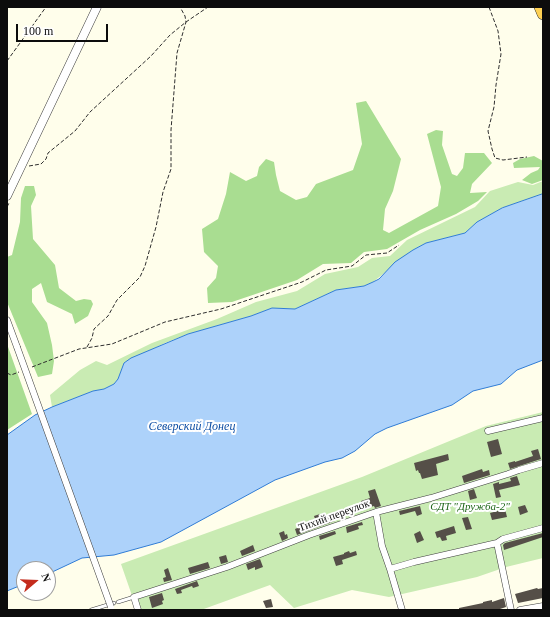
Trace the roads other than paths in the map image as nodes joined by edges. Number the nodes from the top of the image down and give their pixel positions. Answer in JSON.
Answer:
{"nodes":[{"id":1,"x":97,"y":7,"type":"edge"},
{"id":2,"x":540,"y":7,"type":"edge"},
{"id":3,"x":543,"y":14,"type":"edge"},
{"id":4,"x":7,"y":196,"type":"edge"},
{"id":5,"x":7,"y":320,"type":"edge"},
{"id":6,"x":543,"y":418,"type":"edge"},
{"id":7,"x":488,"y":431,"type":"dead end"},
{"id":8,"x":543,"y":464,"type":"edge"},
{"id":9,"x":376,"y":512,"type":"junction"},
{"id":10,"x":543,"y":528,"type":"edge"},
{"id":11,"x":497,"y":543,"type":"junction"},
{"id":12,"x":390,"y":569,"type":"junction"},
{"id":13,"x":134,"y":597,"type":"junction"},
{"id":14,"x":118,"y":602,"type":"dead end"},
{"id":15,"x":543,"y":606,"type":"edge"},
{"id":16,"x":112,"y":607,"type":"edge"},
{"id":17,"x":91,"y":610,"type":"edge"},
{"id":18,"x":138,"y":610,"type":"edge"},
{"id":19,"x":402,"y":610,"type":"edge"},
{"id":20,"x":512,"y":610,"type":"edge"},
{"id":21,"x":520,"y":610,"type":"edge"}],
"edges":[{"from":1,"to":4,"type":"street"},
{"from":2,"to":3,"type":"highway"},
{"from":5,"to":16,"type":"street","bridge":true},
{"from":6,"to":7,"type":"street"},
{"from":8,"to":9,"type":"street","name":"Тихий переулок"},
{"from":9,"to":12,"type":"street"},
{"from":9,"to":13,"type":"street","name":"Тихий переулок"},
{"from":10,"to":11,"type":"street"},
{"from":11,"to":12,"type":"street"},
{"from":11,"to":20,"type":"street"},
{"from":12,"to":19,"type":"street"},
{"from":13,"to":14,"type":"lane"},
{"from":13,"to":18,"type":"street"},
{"from":15,"to":21,"type":"street"},
{"from":16,"to":17,"type":"lane"}]}
